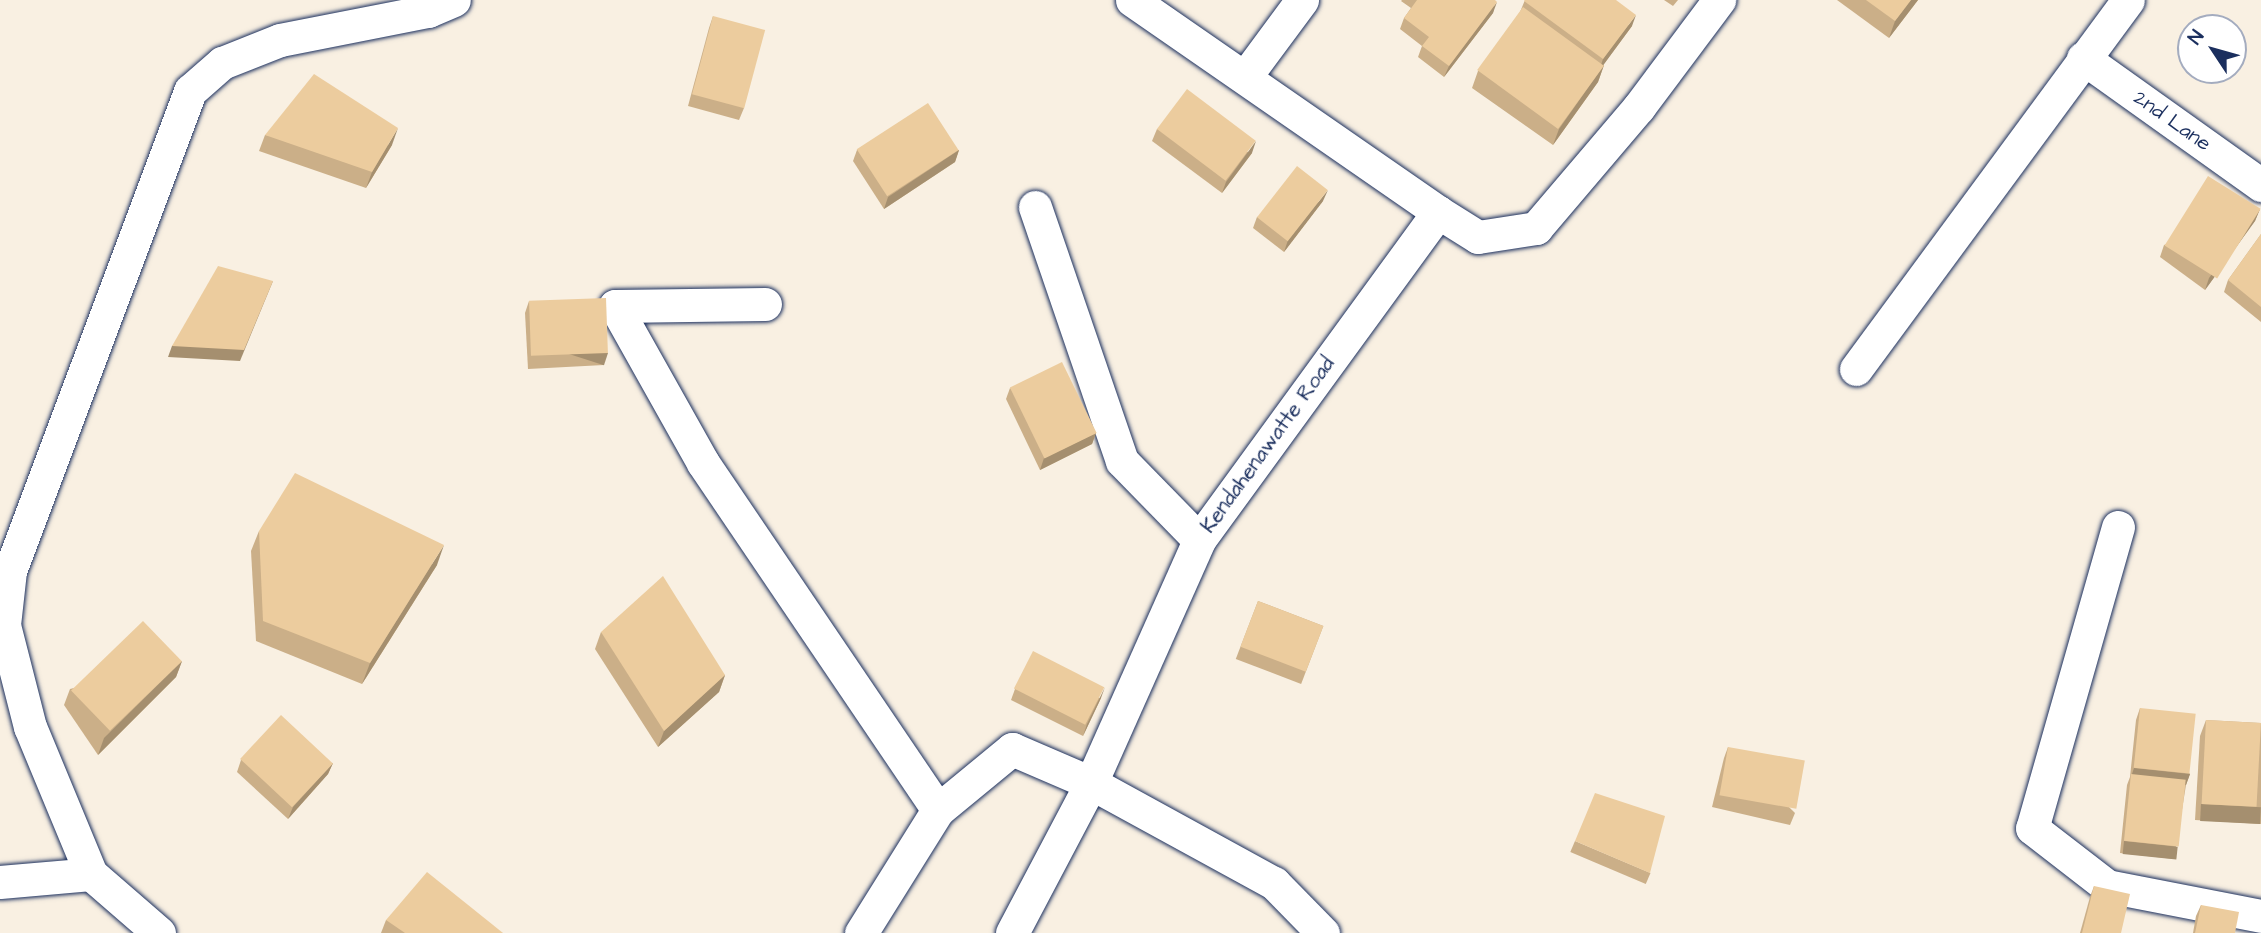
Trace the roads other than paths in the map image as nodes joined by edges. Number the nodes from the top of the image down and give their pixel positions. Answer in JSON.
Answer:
{"nodes":[{"id":1,"x":454,"y":0,"type":"edge"},
{"id":2,"x":1132,"y":0,"type":"edge"},
{"id":3,"x":1302,"y":0,"type":"edge"},
{"id":4,"x":1719,"y":0,"type":"edge"},
{"id":5,"x":2128,"y":0,"type":"edge"},
{"id":6,"x":2083,"y":58,"type":"junction"},
{"id":7,"x":1245,"y":77,"type":"junction"},
{"id":8,"x":2261,"y":185,"type":"edge"},
{"id":9,"x":1035,"y":207,"type":"dead end"},
{"id":10,"x":1438,"y":212,"type":"junction"},
{"id":11,"x":765,"y":304,"type":"dead end"},
{"id":12,"x":1856,"y":369,"type":"dead end"},
{"id":13,"x":2118,"y":527,"type":"dead end"},
{"id":14,"x":1199,"y":540,"type":"junction"},
{"id":15,"x":1091,"y":783,"type":"junction"},
{"id":16,"x":938,"y":810,"type":"junction"},
{"id":17,"x":91,"y":874,"type":"junction"},
{"id":18,"x":0,"y":882,"type":"edge"},
{"id":19,"x":2261,"y":915,"type":"edge"},
{"id":20,"x":159,"y":933,"type":"edge"},
{"id":21,"x":861,"y":933,"type":"edge"},
{"id":22,"x":1012,"y":933,"type":"edge"},
{"id":23,"x":1323,"y":933,"type":"edge"}],
"edges":[{"from":1,"to":17,"type":"street"},
{"from":2,"to":7,"type":"street"},
{"from":3,"to":7,"type":"street"},
{"from":4,"to":10,"type":"street"},
{"from":5,"to":6,"type":"street"},
{"from":6,"to":8,"type":"street","name":"2nd Lane"},
{"from":6,"to":12,"type":"street"},
{"from":7,"to":10,"type":"street"},
{"from":9,"to":14,"type":"street"},
{"from":10,"to":14,"type":"street","name":"Kendahenawatte Road"},
{"from":11,"to":16,"type":"street"},
{"from":13,"to":19,"type":"street"},
{"from":14,"to":15,"type":"street","name":"Kendahenawatte Road"},
{"from":15,"to":16,"type":"street"},
{"from":15,"to":22,"type":"street","name":"Kendahenawatte Road"},
{"from":15,"to":23,"type":"street"},
{"from":16,"to":21,"type":"street"},
{"from":17,"to":18,"type":"street"},
{"from":17,"to":20,"type":"street"}]}
